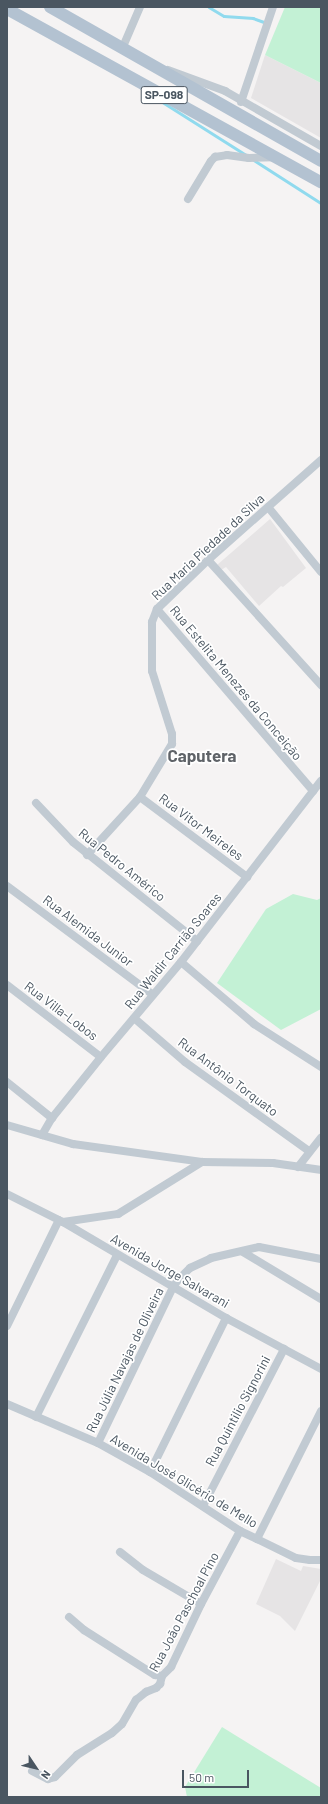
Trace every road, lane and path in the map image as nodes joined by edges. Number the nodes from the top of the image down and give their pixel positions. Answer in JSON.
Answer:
{"nodes":[{"id":1,"x":50,"y":7,"type":"edge"},
{"id":2,"x":140,"y":7,"type":"edge"},
{"id":3,"x":273,"y":7,"type":"edge"},
{"id":4,"x":7,"y":9,"type":"edge"},
{"id":5,"x":122,"y":49,"type":"junction"},
{"id":6,"x":143,"y":61,"type":"junction"},
{"id":7,"x":241,"y":102,"type":"junction"},
{"id":8,"x":321,"y":146,"type":"edge"},
{"id":9,"x":274,"y":157,"type":"junction"},
{"id":10,"x":321,"y":161,"type":"edge"},
{"id":11,"x":321,"y":182,"type":"edge"},
{"id":12,"x":188,"y":199,"type":"dead end"},
{"id":13,"x":321,"y":460,"type":"edge"},
{"id":14,"x":268,"y":507,"type":"junction"},
{"id":15,"x":208,"y":560,"type":"junction"},
{"id":16,"x":321,"y":572,"type":"edge"},
{"id":17,"x":157,"y":609,"type":"junction"},
{"id":18,"x":321,"y":685,"type":"edge"},
{"id":19,"x":321,"y":781,"type":"edge"},
{"id":20,"x":313,"y":791,"type":"junction"},
{"id":21,"x":140,"y":797,"type":"junction"},
{"id":22,"x":36,"y":803,"type":"dead end"},
{"id":23,"x":87,"y":855,"type":"junction"},
{"id":24,"x":247,"y":877,"type":"junction"},
{"id":25,"x":7,"y":886,"type":"edge"},
{"id":26,"x":197,"y":941,"type":"junction"},
{"id":27,"x":181,"y":962,"type":"junction"},
{"id":28,"x":7,"y":985,"type":"edge"},
{"id":29,"x":153,"y":995,"type":"junction"},
{"id":30,"x":134,"y":1018,"type":"junction"},
{"id":31,"x":101,"y":1056,"type":"junction"},
{"id":32,"x":321,"y":1067,"type":"edge"},
{"id":33,"x":7,"y":1082,"type":"edge"},
{"id":34,"x":52,"y":1118,"type":"junction"},
{"id":35,"x":7,"y":1125,"type":"edge"},
{"id":36,"x":42,"y":1135,"type":"junction"},
{"id":37,"x":321,"y":1138,"type":"edge"},
{"id":38,"x":310,"y":1151,"type":"junction"},
{"id":39,"x":202,"y":1162,"type":"junction"},
{"id":40,"x":298,"y":1167,"type":"junction"},
{"id":41,"x":321,"y":1170,"type":"edge"},
{"id":42,"x":7,"y":1194,"type":"edge"},
{"id":43,"x":61,"y":1221,"type":"junction"},
{"id":44,"x":243,"y":1252,"type":"junction"},
{"id":45,"x":117,"y":1255,"type":"junction"},
{"id":46,"x":321,"y":1259,"type":"edge"},
{"id":47,"x":173,"y":1287,"type":"junction"},
{"id":48,"x":321,"y":1299,"type":"edge"},
{"id":49,"x":226,"y":1318,"type":"junction"},
{"id":50,"x":7,"y":1326,"type":"edge"},
{"id":51,"x":284,"y":1349,"type":"junction"},
{"id":52,"x":321,"y":1369,"type":"edge"},
{"id":53,"x":7,"y":1404,"type":"edge"},
{"id":54,"x":321,"y":1411,"type":"edge"},
{"id":55,"x":36,"y":1417,"type":"junction"},
{"id":56,"x":98,"y":1443,"type":"junction"},
{"id":57,"x":150,"y":1472,"type":"junction"},
{"id":58,"x":203,"y":1506,"type":"junction"},
{"id":59,"x":240,"y":1531,"type":"junction"},
{"id":60,"x":257,"y":1539,"type":"junction"},
{"id":61,"x":120,"y":1552,"type":"dead end"},
{"id":62,"x":320,"y":1557,"type":"edge"},
{"id":63,"x":200,"y":1604,"type":"junction"},
{"id":64,"x":69,"y":1617,"type":"dead end"},
{"id":65,"x":162,"y":1676,"type":"junction"},
{"id":66,"x":32,"y":1771,"type":"dead end"}],
"edges":[{"from":1,"to":5,"type":"main road","number":"SP-098"},
{"from":2,"to":5,"type":"street"},
{"from":3,"to":7,"type":"street"},
{"from":4,"to":9,"type":"main road","number":"SP-098"},
{"from":5,"to":6,"type":"main road","number":"SP-098"},
{"from":6,"to":7,"type":"street"},
{"from":6,"to":10,"type":"main road","number":"SP-098"},
{"from":7,"to":8,"type":"street"},
{"from":9,"to":11,"type":"main road","number":"SP-098"},
{"from":9,"to":12,"type":"street"},
{"from":13,"to":14,"type":"street","name":"Rua Maria Piedade da Silva"},
{"from":14,"to":15,"type":"street","name":"Rua Maria Piedade da Silva"},
{"from":14,"to":16,"type":"street"},
{"from":15,"to":17,"type":"street","name":"Rua Maria Piedade da Silva"},
{"from":15,"to":18,"type":"street"},
{"from":17,"to":20,"type":"street","name":"Rua Estelita Menezes da Conceição"},
{"from":17,"to":21,"type":"street","name":"Rua Maria Piedade da Silva"},
{"from":19,"to":20,"type":"street","name":"Rua Waldir Carrião Soares"},
{"from":20,"to":24,"type":"street","name":"Rua Waldir Carrião Soares"},
{"from":21,"to":23,"type":"street","name":"Rua Maria Piedade da Silva"},
{"from":21,"to":24,"type":"street","name":"Rua Vitor Meireles"},
{"from":22,"to":23,"type":"street","name":"Rua Pedro Américo"},
{"from":23,"to":26,"type":"street","name":"Rua Pedro Américo"},
{"from":24,"to":26,"type":"street","name":"Rua Waldir Carrião Soares"},
{"from":25,"to":29,"type":"street","name":"Rua Alemida Junior"},
{"from":26,"to":27,"type":"street","name":"Rua Waldir Carrião Soares"},
{"from":27,"to":29,"type":"street","name":"Rua Waldir Carrião Soares"},
{"from":27,"to":32,"type":"street"},
{"from":28,"to":31,"type":"street","name":"Rua Villa-Lobos"},
{"from":29,"to":30,"type":"street","name":"Rua Waldir Carrião Soares"},
{"from":30,"to":31,"type":"street","name":"Rua Waldir Carrião Soares"},
{"from":30,"to":38,"type":"street","name":"Rua Antônio Torquato"},
{"from":31,"to":34,"type":"street","name":"Rua Waldir Carrião Soares"},
{"from":33,"to":34,"type":"street"},
{"from":34,"to":36,"type":"street","name":"Rua Waldir Carrião Soares"},
{"from":35,"to":36,"type":"street"},
{"from":36,"to":39,"type":"street"},
{"from":37,"to":38,"type":"street"},
{"from":38,"to":40,"type":"street"},
{"from":39,"to":40,"type":"street"},
{"from":39,"to":43,"type":"street"},
{"from":40,"to":41,"type":"street"},
{"from":42,"to":43,"type":"street","name":"Avenida Jorge Salvarani"},
{"from":43,"to":45,"type":"street","name":"Avenida Jorge Salvarani"},
{"from":43,"to":50,"type":"street"},
{"from":44,"to":46,"type":"street","name":"Rua Júlia Navajas de Oliveira"},
{"from":44,"to":47,"type":"street","name":"Rua Júlia Navajas de Oliveira"},
{"from":44,"to":48,"type":"street"},
{"from":45,"to":47,"type":"street","name":"Avenida Jorge Salvarani"},
{"from":45,"to":55,"type":"street"},
{"from":47,"to":49,"type":"street","name":"Avenida Jorge Salvarani"},
{"from":47,"to":56,"type":"street","name":"Rua Júlia Navajas de Oliveira"},
{"from":49,"to":51,"type":"street","name":"Avenida Jorge Salvarani"},
{"from":49,"to":57,"type":"street"},
{"from":51,"to":52,"type":"street","name":"Avenida Jorge Salvarani"},
{"from":51,"to":58,"type":"street","name":"Rua Quintilio Signorini"},
{"from":53,"to":55,"type":"street","name":"Avenida José Glicério de Mello"},
{"from":54,"to":60,"type":"street"},
{"from":55,"to":56,"type":"street","name":"Avenida José Glicério de Mello"},
{"from":56,"to":57,"type":"street","name":"Avenida José Glicério de Mello"},
{"from":57,"to":58,"type":"street","name":"Avenida José Glicério de Mello"},
{"from":58,"to":59,"type":"street","name":"Avenida José Glicério de Mello"},
{"from":59,"to":60,"type":"street","name":"Avenida José Glicério de Mello"},
{"from":59,"to":63,"type":"street","name":"Rua João Paschoal Pino"},
{"from":60,"to":62,"type":"street","name":"Avenida José Glicério de Mello"},
{"from":61,"to":63,"type":"street"},
{"from":63,"to":65,"type":"street","name":"Rua João Paschoal Pino"},
{"from":64,"to":65,"type":"street"},
{"from":65,"to":66,"type":"street","name":"Rua João Paschoal Pino"}]}
